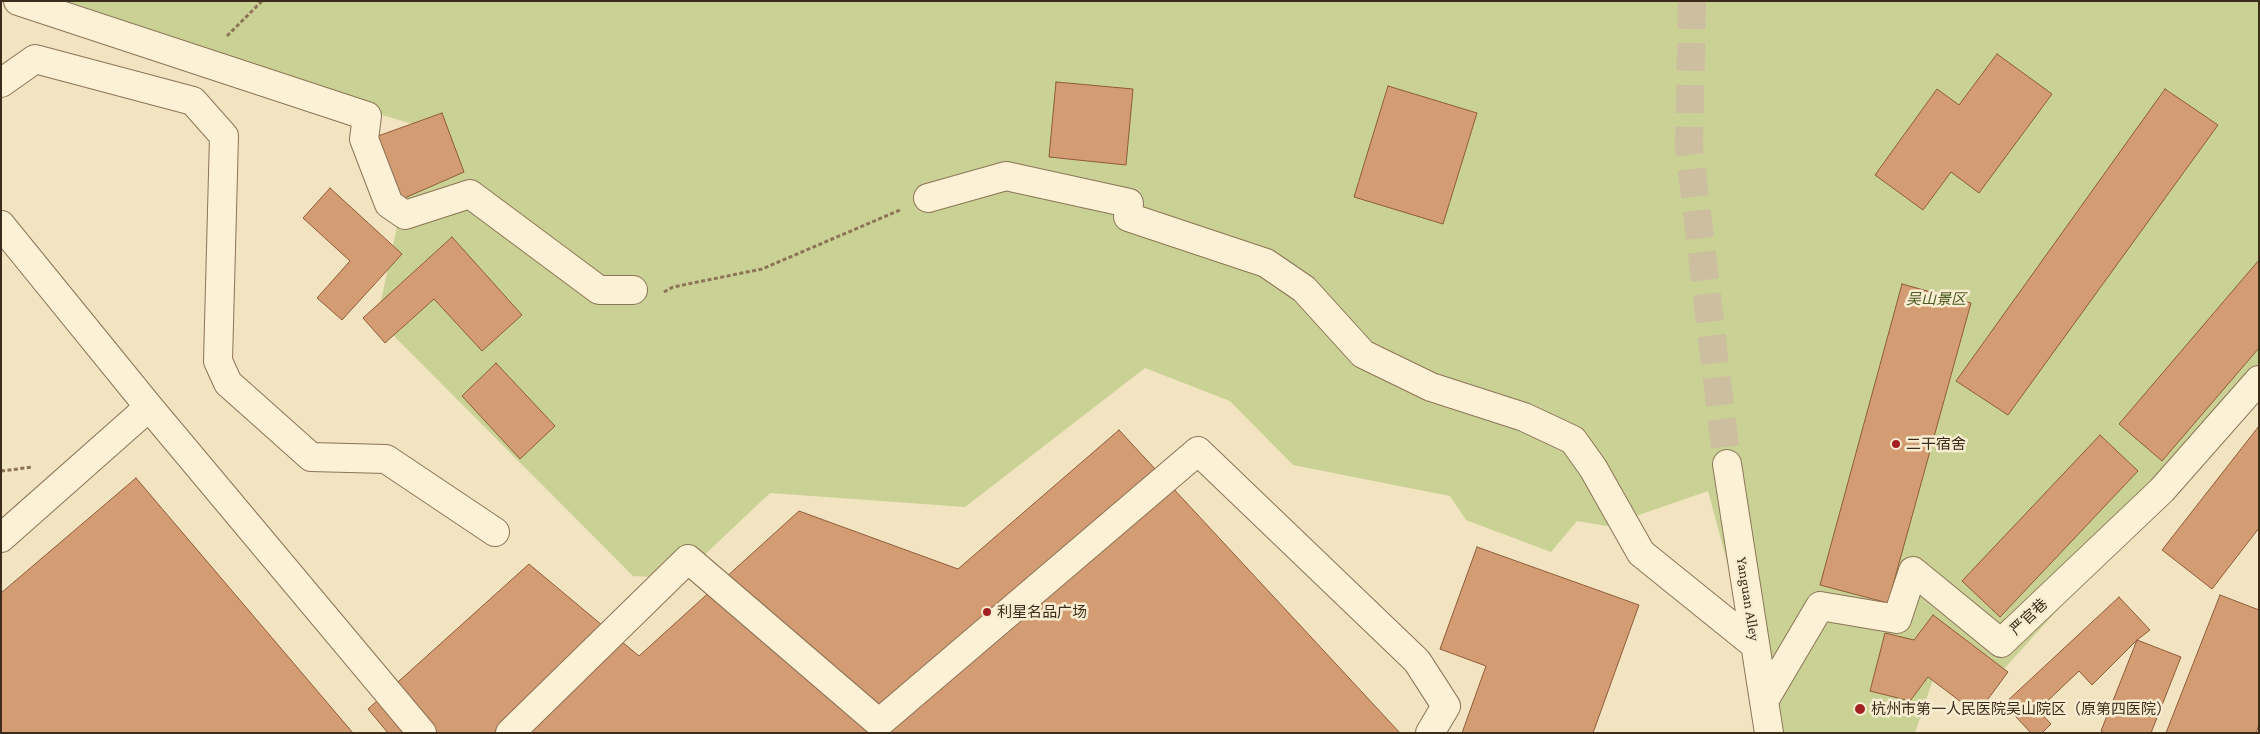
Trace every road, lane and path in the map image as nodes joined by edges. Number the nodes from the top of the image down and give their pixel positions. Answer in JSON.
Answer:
{"nodes":[{"id":1,"x":18,"y":1,"type":"edge"},
{"id":2,"x":262,"y":1,"type":"edge"},
{"id":3,"x":225,"y":38,"type":"dead end"},
{"id":4,"x":1,"y":83,"type":"edge"},
{"id":5,"x":928,"y":198,"type":"joint"},
{"id":6,"x":1,"y":225,"type":"edge"},
{"id":7,"x":633,"y":290,"type":"joint"},
{"id":8,"x":2259,"y":380,"type":"edge"},
{"id":9,"x":149,"y":407,"type":"junction"},
{"id":10,"x":1727,"y":464,"type":"tunnel mouth"},
{"id":11,"x":495,"y":532,"type":"dead end"},
{"id":12,"x":1,"y":538,"type":"edge"},
{"id":13,"x":1755,"y":645,"type":"junction"},
{"id":14,"x":1764,"y":701,"type":"junction"},
{"id":15,"x":422,"y":733,"type":"edge"},
{"id":16,"x":510,"y":733,"type":"edge"},
{"id":17,"x":1430,"y":733,"type":"edge"},
{"id":18,"x":1769,"y":733,"type":"edge"}],
"edges":[{"from":1,"to":7,"type":"street"},
{"from":2,"to":3,"type":"path"},
{"from":4,"to":11,"type":"street"},
{"from":5,"to":7,"type":"path"},
{"from":5,"to":13,"type":"street"},
{"from":6,"to":9,"type":"street"},
{"from":8,"to":14,"type":"street","name":"严官巷"},
{"from":9,"to":12,"type":"street"},
{"from":9,"to":15,"type":"street"},
{"from":10,"to":13,"type":"street","name":"Yanguan Alley"},
{"from":13,"to":14,"type":"street","name":"Yanguan Alley"},
{"from":14,"to":18,"type":"street","name":"Yanguan Alley"},
{"from":16,"to":17,"type":"street"}]}
